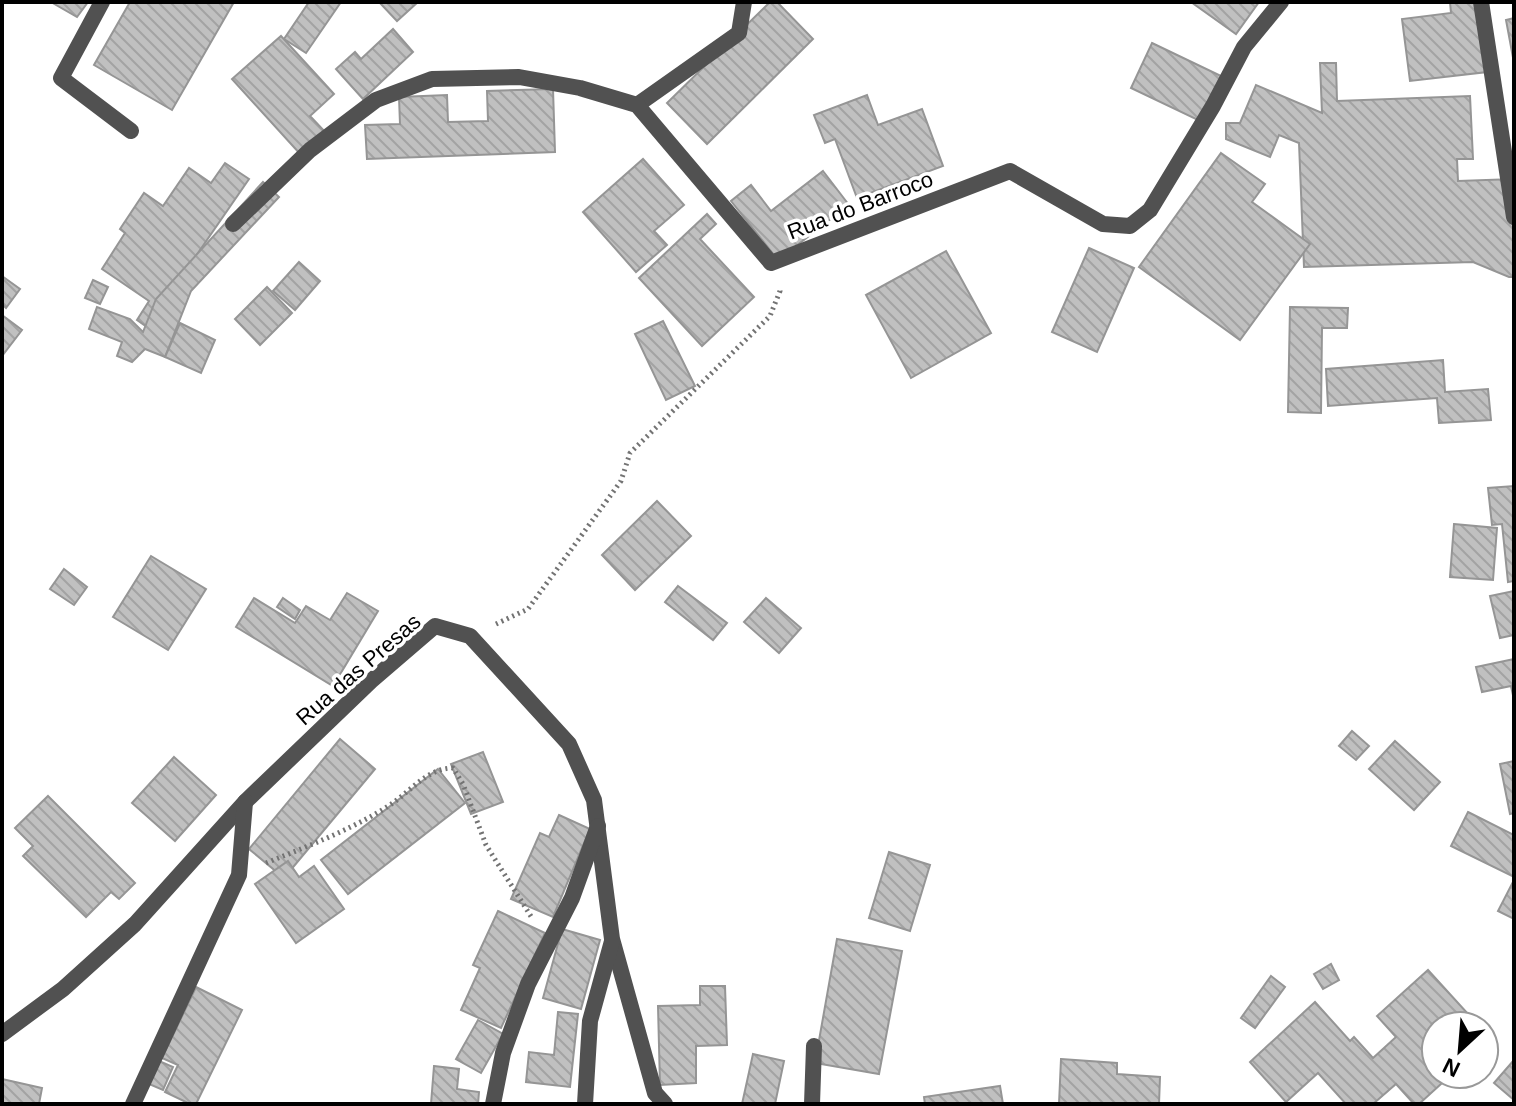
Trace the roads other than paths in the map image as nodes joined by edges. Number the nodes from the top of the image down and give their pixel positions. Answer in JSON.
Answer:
{"nodes":[{"id":1,"x":102,"y":2,"type":"edge"},
{"id":2,"x":744,"y":2,"type":"edge"},
{"id":3,"x":1281,"y":2,"type":"edge"},
{"id":4,"x":1481,"y":2,"type":"edge"},
{"id":5,"x":637,"y":105,"type":"junction"},
{"id":6,"x":131,"y":131,"type":"dead end"},
{"id":7,"x":1514,"y":217,"type":"edge"},
{"id":8,"x":233,"y":224,"type":"dead end"},
{"id":9,"x":245,"y":802,"type":"junction"},
{"id":10,"x":598,"y":824,"type":"junction"},
{"id":11,"x":612,"y":939,"type":"junction"},
{"id":12,"x":2,"y":1034,"type":"edge"},
{"id":13,"x":814,"y":1046,"type":"dead end"},
{"id":14,"x":133,"y":1104,"type":"edge"},
{"id":15,"x":493,"y":1104,"type":"edge"},
{"id":16,"x":585,"y":1104,"type":"edge"},
{"id":17,"x":665,"y":1104,"type":"edge"},
{"id":18,"x":812,"y":1104,"type":"edge"}],
"edges":[{"from":1,"to":6,"type":"street"},
{"from":2,"to":5,"type":"street"},
{"from":3,"to":5,"type":"street","name":"Rua do Barroco"},
{"from":4,"to":7,"type":"street"},
{"from":5,"to":8,"type":"street"},
{"from":9,"to":10,"type":"street","name":"Rua das Presas"},
{"from":9,"to":12,"type":"street"},
{"from":9,"to":14,"type":"street"},
{"from":10,"to":11,"type":"street"},
{"from":10,"to":15,"type":"street"},
{"from":11,"to":16,"type":"street"},
{"from":11,"to":17,"type":"street"},
{"from":13,"to":18,"type":"street"}]}
